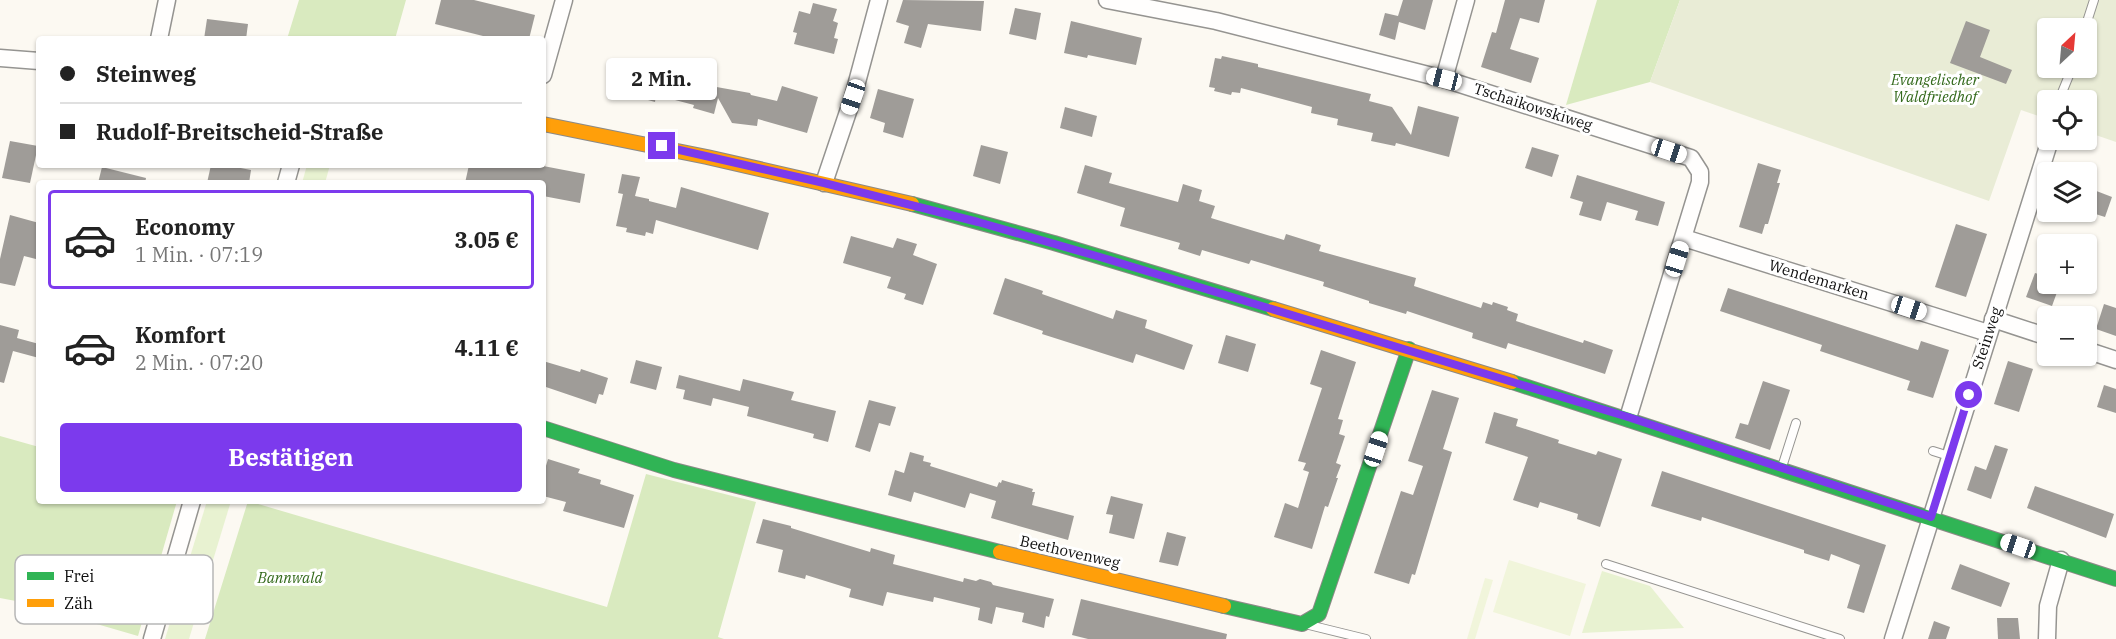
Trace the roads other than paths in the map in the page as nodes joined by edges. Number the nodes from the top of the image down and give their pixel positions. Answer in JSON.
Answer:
{"nodes":[{"id":1,"x":167,"y":0,"type":"edge"},
{"id":2,"x":564,"y":0,"type":"edge"},
{"id":3,"x":879,"y":0,"type":"edge"},
{"id":4,"x":1107,"y":0,"type":"edge"},
{"id":5,"x":1466,"y":0,"type":"edge"},
{"id":6,"x":2094,"y":0,"type":"edge"},
{"id":7,"x":2088,"y":18,"type":"edge"},
{"id":8,"x":160,"y":36,"type":"edge"},
{"id":9,"x":36,"y":61,"type":"edge"},
{"id":10,"x":1,"y":62,"type":"edge"},
{"id":11,"x":546,"y":64,"type":"edge"},
{"id":12,"x":1444,"y":79,"type":"junction"},
{"id":13,"x":546,"y":125,"type":"edge"},
{"id":14,"x":2047,"y":150,"type":"edge"},
{"id":15,"x":824,"y":183,"type":"junction"},
{"id":16,"x":1684,"y":237,"type":"junction"},
{"id":17,"x":1991,"y":326,"type":"junction"},
{"id":18,"x":2037,"y":335,"type":"edge"},
{"id":19,"x":1408,"y":349,"type":"junction"},
{"id":20,"x":2097,"y":354,"type":"edge"},
{"id":21,"x":2116,"y":360,"type":"edge"},
{"id":22,"x":1628,"y":417,"type":"junction"},
{"id":23,"x":1796,"y":423,"type":"dead end"},
{"id":24,"x":546,"y":429,"type":"edge"},
{"id":25,"x":1933,"y":451,"type":"dead end"},
{"id":26,"x":1949,"y":456,"type":"junction"},
{"id":27,"x":1782,"y":467,"type":"junction"},
{"id":28,"x":191,"y":504,"type":"edge"},
{"id":29,"x":1931,"y":517,"type":"junction"},
{"id":30,"x":176,"y":555,"type":"edge"},
{"id":31,"x":2061,"y":560,"type":"junction"},
{"id":32,"x":1606,"y":564,"type":"dead end"},
{"id":33,"x":2116,"y":579,"type":"edge"},
{"id":34,"x":156,"y":624,"type":"edge"},
{"id":35,"x":1302,"y":624,"type":"junction"},
{"id":36,"x":152,"y":639,"type":"edge"},
{"id":37,"x":1366,"y":639,"type":"edge"},
{"id":38,"x":1840,"y":639,"type":"edge"},
{"id":39,"x":1893,"y":639,"type":"edge"},
{"id":40,"x":2047,"y":639,"type":"edge"}],
"edges":[{"from":1,"to":8,"type":"street"},
{"from":2,"to":11,"type":"street"},
{"from":3,"to":15,"type":"street"},
{"from":4,"to":12,"type":"street","name":"Tschaikowskiweg"},
{"from":5,"to":12,"type":"street"},
{"from":6,"to":7,"type":"lane"},
{"from":9,"to":10,"type":"street"},
{"from":12,"to":16,"type":"street","name":"Tschaikowskiweg"},
{"from":13,"to":15,"type":"street"},
{"from":14,"to":17,"type":"street","name":"Steinweg"},
{"from":15,"to":19,"type":"street"},
{"from":16,"to":17,"type":"street","name":"Wendemarken"},
{"from":16,"to":22,"type":"street","name":"Tschaikowskiweg"},
{"from":17,"to":18,"type":"street","name":"Wendemarken"},
{"from":17,"to":26,"type":"street","name":"Steinweg"},
{"from":19,"to":22,"type":"street"},
{"from":19,"to":35,"type":"street"},
{"from":20,"to":21,"type":"street"},
{"from":22,"to":27,"type":"street"},
{"from":23,"to":27,"type":"lane"},
{"from":24,"to":35,"type":"street","name":"Beethovenweg"},
{"from":25,"to":26,"type":"lane"},
{"from":26,"to":29,"type":"street","name":"Steinweg"},
{"from":27,"to":29,"type":"street"},
{"from":28,"to":30,"type":"street"},
{"from":29,"to":31,"type":"street"},
{"from":29,"to":39,"type":"street","name":"Steinweg"},
{"from":31,"to":33,"type":"street"},
{"from":31,"to":40,"type":"street"},
{"from":32,"to":38,"type":"lane"},
{"from":34,"to":36,"type":"street"},
{"from":35,"to":37,"type":"lane"}]}
